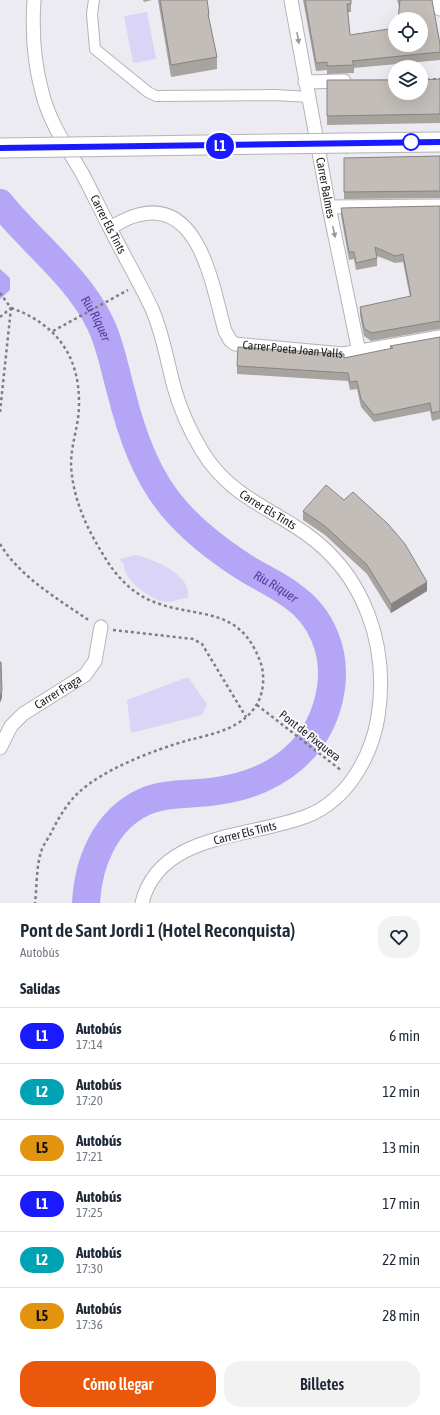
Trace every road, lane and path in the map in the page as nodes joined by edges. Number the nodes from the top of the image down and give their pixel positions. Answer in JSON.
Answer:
{"nodes":[{"id":1,"x":34,"y":0,"type":"edge"},
{"id":2,"x":94,"y":0,"type":"edge"},
{"id":3,"x":291,"y":0,"type":"edge"},
{"id":4,"x":438,"y":0,"type":"edge"},
{"id":5,"x":440,"y":9,"type":"edge"},
{"id":6,"x":440,"y":79,"type":"edge"},
{"id":7,"x":428,"y":80,"type":"edge"},
{"id":8,"x":358,"y":81,"type":"edge"},
{"id":9,"x":306,"y":82,"type":"junction"},
{"id":10,"x":309,"y":97,"type":"junction"},
{"id":11,"x":440,"y":142,"type":"edge"},
{"id":12,"x":0,"y":148,"type":"edge"},
{"id":13,"x":440,"y":206,"type":"edge"},
{"id":14,"x":329,"y":207,"type":"junction"},
{"id":15,"x":110,"y":228,"type":"junction"},
{"id":16,"x":139,"y":283,"type":"junction"},
{"id":17,"x":0,"y":293,"type":"edge"},
{"id":18,"x":11,"y":308,"type":"junction"},
{"id":19,"x":0,"y":317,"type":"edge"},
{"id":20,"x":53,"y":331,"type":"junction"},
{"id":21,"x":440,"y":337,"type":"edge"},
{"id":22,"x":359,"y":352,"type":"junction"},
{"id":23,"x":0,"y":412,"type":"edge"},
{"id":24,"x":0,"y":544,"type":"edge"},
{"id":25,"x":102,"y":627,"type":"junction"},
{"id":26,"x":257,"y":705,"type":"junction"},
{"id":27,"x":246,"y":717,"type":"junction"},
{"id":28,"x":0,"y":748,"type":"edge"},
{"id":29,"x":352,"y":780,"type":"junction"},
{"id":30,"x":35,"y":903,"type":"edge"},
{"id":31,"x":142,"y":903,"type":"edge"}],
"edges":[{"from":1,"to":15,"type":"street","name":"Carrer Els Tints"},
{"from":2,"to":10,"type":"street"},
{"from":3,"to":9,"type":"street","name":"Carrer Balmes","one_way":true},
{"from":4,"to":5,"type":"street"},
{"from":6,"to":7,"type":"path"},
{"from":8,"to":9,"type":"street"},
{"from":9,"to":10,"type":"street","name":"Carrer Balmes"},
{"from":10,"to":14,"type":"street","name":"Carrer Balmes"},
{"from":11,"to":12,"type":"main road","bridge":true},
{"from":13,"to":14,"type":"street"},
{"from":14,"to":22,"type":"street","name":"Carrer Balmes","one_way":true},
{"from":15,"to":16,"type":"street","name":"Carrer Els Tints"},
{"from":15,"to":22,"type":"street","name":"Carrer Poeta Joan Valls"},
{"from":16,"to":20,"type":"path"},
{"from":16,"to":29,"type":"street","name":"Carrer Els Tints"},
{"from":17,"to":18,"type":"path"},
{"from":18,"to":19,"type":"path"},
{"from":18,"to":20,"type":"path"},
{"from":18,"to":23,"type":"path"},
{"from":20,"to":26,"type":"path"},
{"from":21,"to":22,"type":"street","name":"Carrer Poeta Joan Valls"},
{"from":24,"to":25,"type":"path"},
{"from":25,"to":27,"type":"path"},
{"from":25,"to":28,"type":"street","name":"Carrer Fraga"},
{"from":26,"to":27,"type":"path"},
{"from":26,"to":29,"type":"path","name":"Pont de Pixquera"},
{"from":27,"to":30,"type":"path"},
{"from":29,"to":31,"type":"street","name":"Carrer Els Tints"}]}
